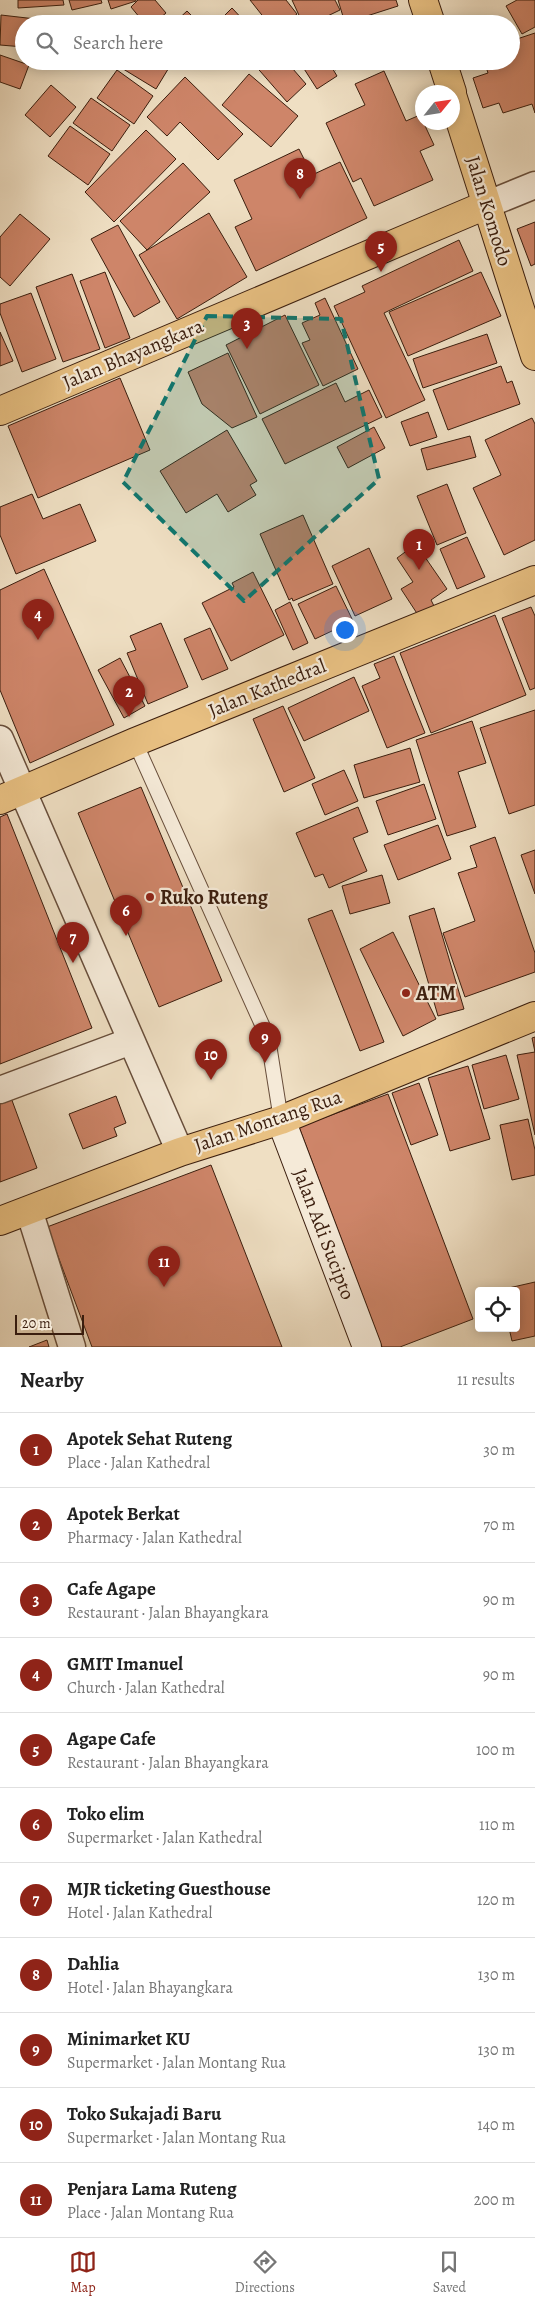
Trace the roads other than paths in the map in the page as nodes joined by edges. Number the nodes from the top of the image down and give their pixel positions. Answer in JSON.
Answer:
{"nodes":[{"id":1,"x":423,"y":0,"type":"edge"},
{"id":2,"x":428,"y":15,"type":"edge"},
{"id":3,"x":445,"y":70,"type":"edge"},
{"id":4,"x":449,"y":85,"type":"edge"},
{"id":5,"x":460,"y":120,"type":"edge"},
{"id":6,"x":535,"y":186,"type":"edge"},
{"id":7,"x":486,"y":205,"type":"junction"},
{"id":8,"x":535,"y":356,"type":"edge"},
{"id":9,"x":0,"y":410,"type":"edge"},
{"id":10,"x":535,"y":580,"type":"edge"},
{"id":11,"x":0,"y":739,"type":"edge"},
{"id":12,"x":135,"y":742,"type":"junction"},
{"id":13,"x":11,"y":795,"type":"edge"},
{"id":14,"x":535,"y":1016,"type":"edge"},
{"id":15,"x":131,"y":1041,"type":"junction"},
{"id":16,"x":0,"y":1090,"type":"edge"},
{"id":17,"x":281,"y":1120,"type":"junction"},
{"id":18,"x":180,"y":1152,"type":"junction"},
{"id":19,"x":29,"y":1210,"type":"junction"},
{"id":20,"x":0,"y":1221,"type":"edge"},
{"id":21,"x":72,"y":1347,"type":"edge"},
{"id":22,"x":367,"y":1347,"type":"edge"}],
"edges":[{"from":1,"to":2,"type":"main road"},
{"from":3,"to":4,"type":"main road","name":"Jalan Komodo"},
{"from":5,"to":7,"type":"main road","name":"Jalan Komodo"},
{"from":6,"to":7,"type":"street"},
{"from":7,"to":8,"type":"main road","name":"Jalan Komodo"},
{"from":7,"to":9,"type":"main road","name":"Jalan Bhayangkara"},
{"from":10,"to":12,"type":"main road","name":"Jalan Kathedral"},
{"from":11,"to":13,"type":"street"},
{"from":12,"to":13,"type":"main road","name":"Jalan Kathedral"},
{"from":12,"to":17,"type":"lane"},
{"from":13,"to":15,"type":"street"},
{"from":14,"to":17,"type":"main road","name":"Jalan Montang Rua"},
{"from":15,"to":16,"type":"street"},
{"from":15,"to":18,"type":"street"},
{"from":17,"to":18,"type":"main road","name":"Jalan Montang Rua"},
{"from":17,"to":22,"type":"street","name":"Jalan Adi Sucipto"},
{"from":18,"to":19,"type":"main road","name":"Jalan Montang Rua"},
{"from":19,"to":20,"type":"main road","name":"Jalan Montang Rua"},
{"from":19,"to":21,"type":"street"}]}
